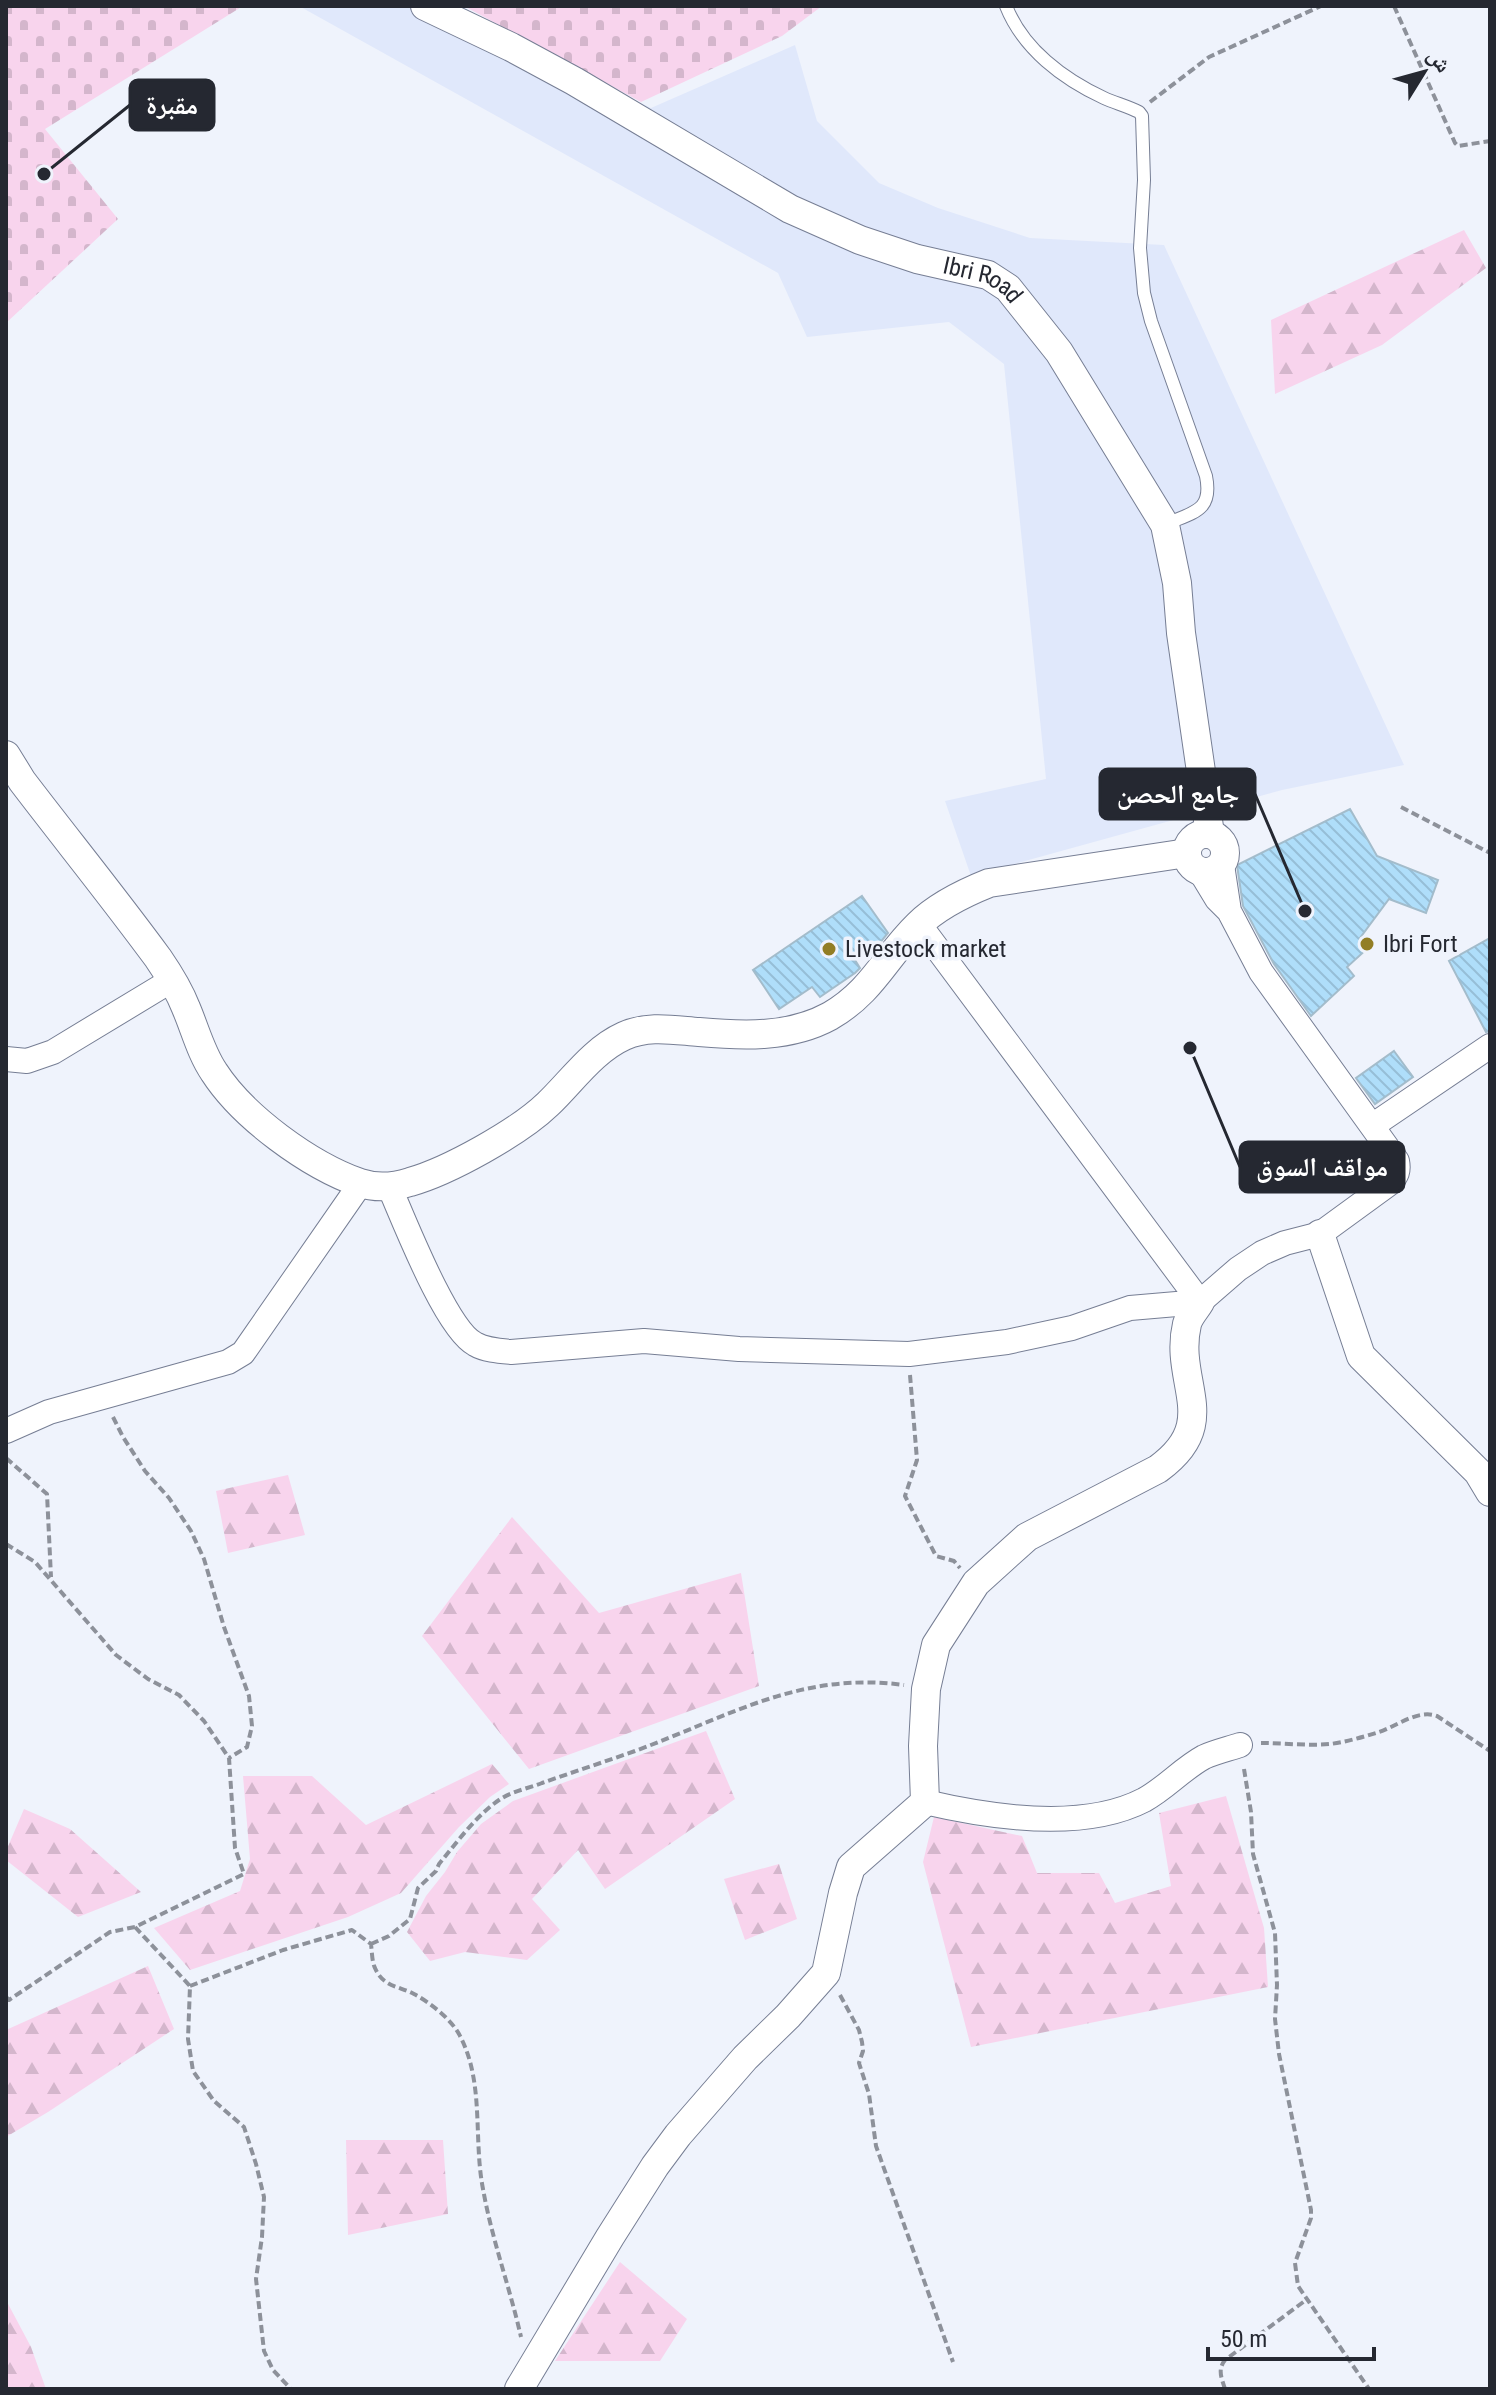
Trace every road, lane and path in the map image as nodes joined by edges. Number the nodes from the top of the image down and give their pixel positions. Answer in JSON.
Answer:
{"nodes":[{"id":1,"x":425,"y":6,"type":"edge"},
{"id":2,"x":1006,"y":6,"type":"edge"},
{"id":3,"x":1321,"y":6,"type":"edge"},
{"id":4,"x":1394,"y":6,"type":"edge"},
{"id":5,"x":1139,"y":112,"type":"junction"},
{"id":6,"x":1490,"y":141,"type":"edge"},
{"id":7,"x":1165,"y":525,"type":"junction"},
{"id":8,"x":6,"y":755,"type":"edge"},
{"id":9,"x":1401,"y":807,"type":"dead end"},
{"id":10,"x":1490,"y":853,"type":"edge"},
{"id":11,"x":1203,"y":863,"type":"junction"},
{"id":12,"x":919,"y":924,"type":"junction"},
{"id":13,"x":172,"y":980,"type":"junction"},
{"id":14,"x":1490,"y":1046,"type":"edge"},
{"id":15,"x":6,"y":1059,"type":"edge"},
{"id":16,"x":1372,"y":1126,"type":"junction"},
{"id":17,"x":375,"y":1185,"type":"junction"},
{"id":18,"x":1320,"y":1234,"type":"junction"},
{"id":19,"x":1200,"y":1302,"type":"junction"},
{"id":20,"x":909,"y":1354,"type":"junction"},
{"id":21,"x":104,"y":1396,"type":"junction"},
{"id":22,"x":6,"y":1431,"type":"edge"},
{"id":23,"x":6,"y":1458,"type":"edge"},
{"id":24,"x":1490,"y":1492,"type":"edge"},
{"id":25,"x":6,"y":1544,"type":"edge"},
{"id":26,"x":51,"y":1579,"type":"junction"},
{"id":27,"x":976,"y":1583,"type":"junction"},
{"id":28,"x":926,"y":1689,"type":"junction"},
{"id":29,"x":1240,"y":1745,"type":"junction"},
{"id":30,"x":1490,"y":1751,"type":"edge"},
{"id":31,"x":229,"y":1758,"type":"junction"},
{"id":32,"x":925,"y":1802,"type":"junction"},
{"id":33,"x":135,"y":1927,"type":"junction"},
{"id":34,"x":371,"y":1944,"type":"junction"},
{"id":35,"x":826,"y":1973,"type":"junction"},
{"id":36,"x":190,"y":1986,"type":"junction"},
{"id":37,"x":7,"y":2000,"type":"edge"},
{"id":38,"x":1306,"y":2300,"type":"junction"},
{"id":39,"x":953,"y":2362,"type":"dead end"},
{"id":40,"x":523,"y":2382,"type":"edge"},
{"id":41,"x":291,"y":2389,"type":"edge"},
{"id":42,"x":1225,"y":2389,"type":"edge"},
{"id":43,"x":1369,"y":2389,"type":"edge"}],
"edges":[{"from":1,"to":7,"type":"street","name":"Ibri Road"},
{"from":2,"to":5,"type":"lane"},
{"from":3,"to":5,"type":"path"},
{"from":4,"to":6,"type":"path"},
{"from":5,"to":7,"type":"lane"},
{"from":7,"to":11,"type":"street","name":"Ibri Road"},
{"from":8,"to":13,"type":"street"},
{"from":9,"to":10,"type":"path"},
{"from":11,"to":12,"type":"street"},
{"from":11,"to":16,"type":"street"},
{"from":12,"to":17,"type":"street"},
{"from":12,"to":19,"type":"street"},
{"from":13,"to":15,"type":"street"},
{"from":13,"to":17,"type":"street"},
{"from":14,"to":16,"type":"street"},
{"from":16,"to":18,"type":"street"},
{"from":17,"to":20,"type":"street"},
{"from":17,"to":21,"type":"street"},
{"from":18,"to":19,"type":"street"},
{"from":18,"to":24,"type":"street"},
{"from":19,"to":20,"type":"street"},
{"from":19,"to":27,"type":"street"},
{"from":20,"to":27,"type":"path"},
{"from":21,"to":22,"type":"street"},
{"from":21,"to":31,"type":"path"},
{"from":23,"to":26,"type":"path"},
{"from":25,"to":26,"type":"path"},
{"from":26,"to":31,"type":"path"},
{"from":27,"to":28,"type":"street"},
{"from":28,"to":32,"type":"street"},
{"from":28,"to":34,"type":"path"},
{"from":29,"to":30,"type":"path"},
{"from":29,"to":32,"type":"street"},
{"from":29,"to":38,"type":"path"},
{"from":31,"to":33,"type":"path"},
{"from":32,"to":35,"type":"street"},
{"from":33,"to":36,"type":"path"},
{"from":33,"to":37,"type":"path"},
{"from":34,"to":36,"type":"path"},
{"from":34,"to":40,"type":"path"},
{"from":35,"to":39,"type":"path"},
{"from":35,"to":40,"type":"street"},
{"from":36,"to":41,"type":"path"},
{"from":38,"to":42,"type":"path"},
{"from":38,"to":43,"type":"path"}]}
